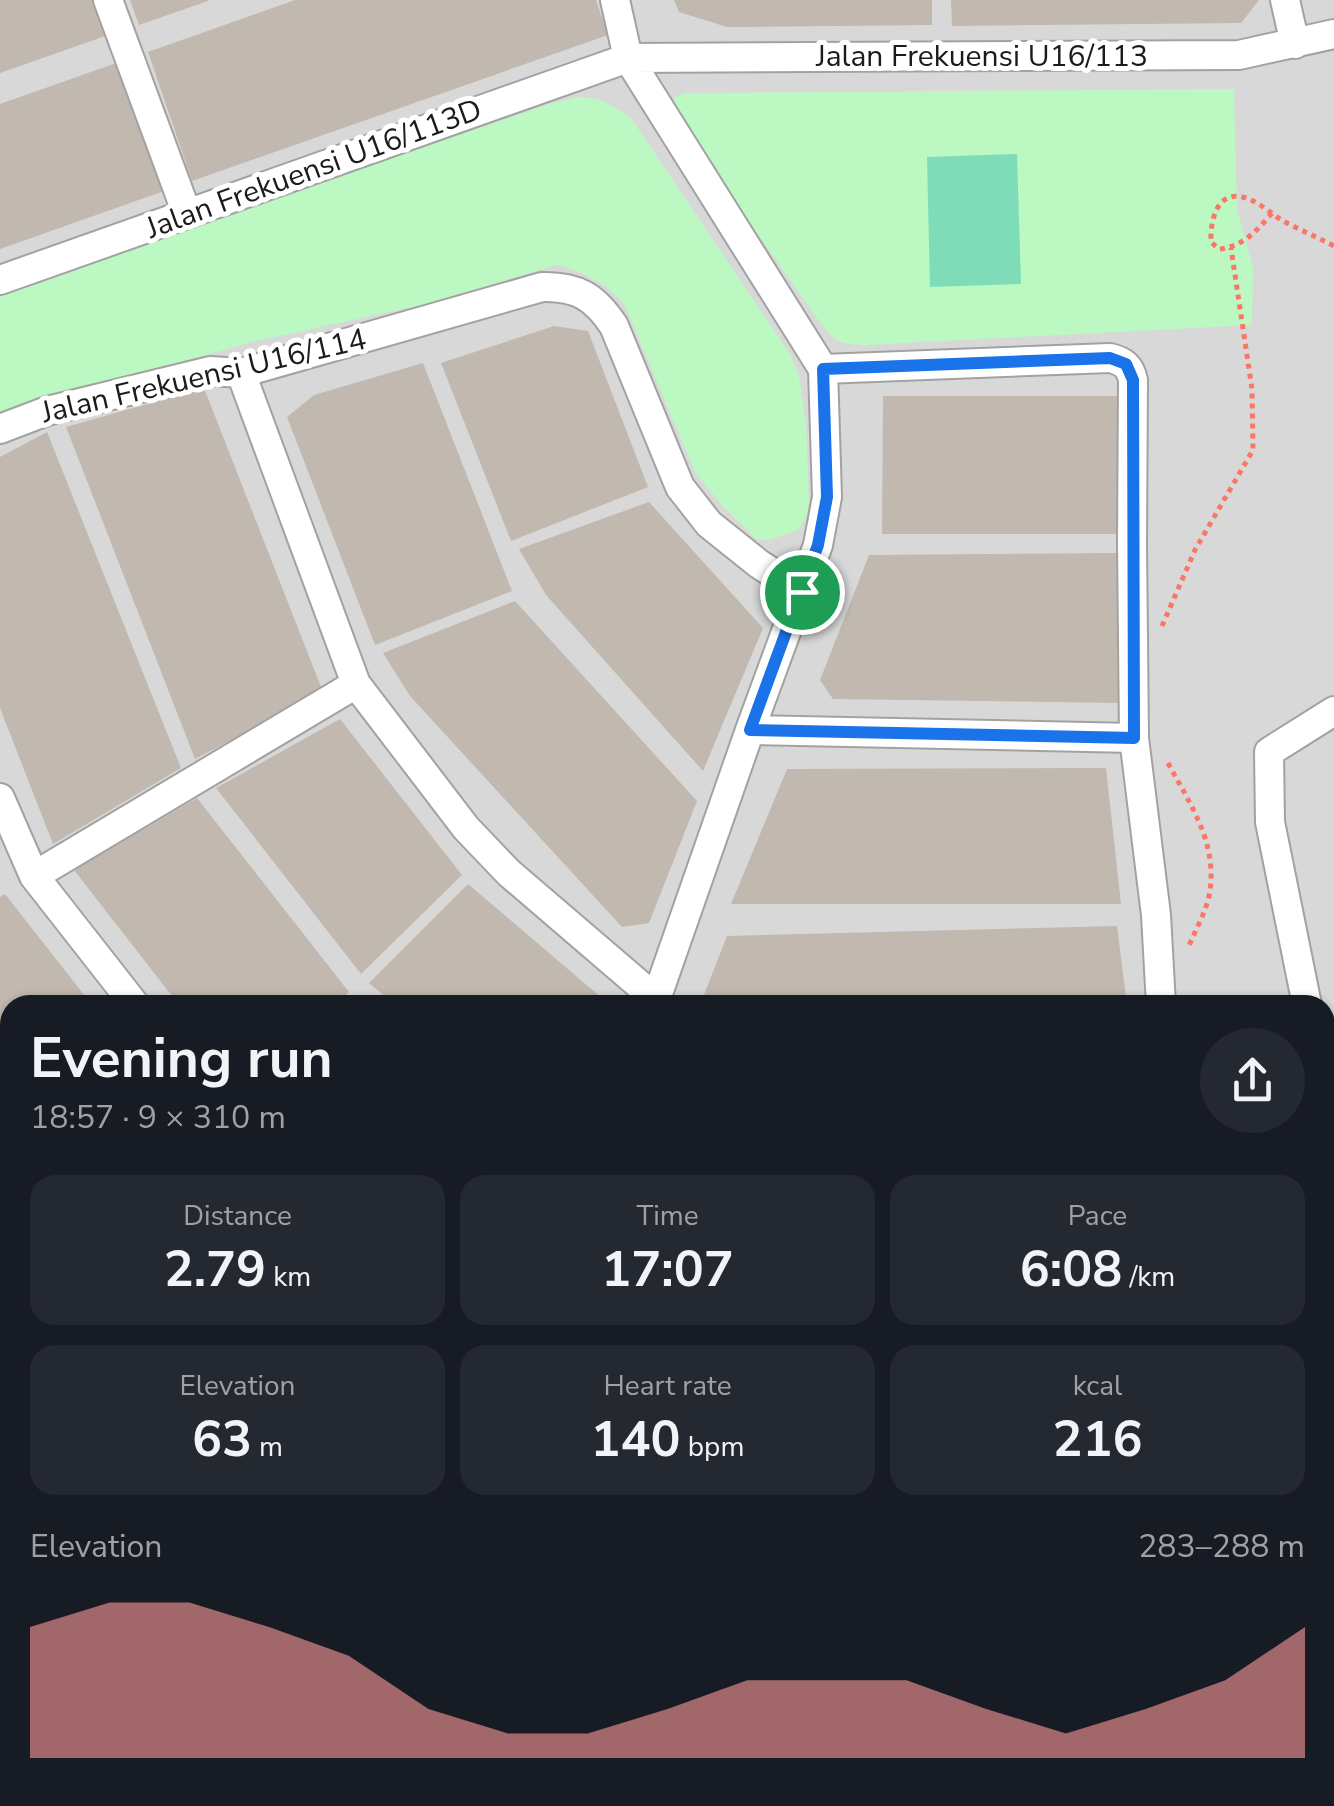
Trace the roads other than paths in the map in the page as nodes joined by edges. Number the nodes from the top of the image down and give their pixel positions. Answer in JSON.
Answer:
{"nodes":[{"id":1,"x":108,"y":0,"type":"edge"},
{"id":2,"x":615,"y":0,"type":"edge"},
{"id":3,"x":1285,"y":0,"type":"edge"},
{"id":4,"x":1334,"y":34,"type":"edge"},
{"id":5,"x":1295,"y":44,"type":"junction"},
{"id":6,"x":628,"y":58,"type":"junction"},
{"id":7,"x":187,"y":214,"type":"junction"},
{"id":8,"x":0,"y":280,"type":"edge"},
{"id":9,"x":823,"y":369,"type":"junction"},
{"id":10,"x":242,"y":372,"type":"junction"},
{"id":11,"x":0,"y":428,"type":"edge"},
{"id":12,"x":802,"y":592,"type":"junction"},
{"id":13,"x":356,"y":684,"type":"junction"},
{"id":14,"x":1334,"y":711,"type":"edge"},
{"id":15,"x":750,"y":730,"type":"junction"},
{"id":16,"x":1134,"y":738,"type":"junction"},
{"id":17,"x":0,"y":798,"type":"edge"},
{"id":18,"x":34,"y":876,"type":"junction"},
{"id":19,"x":127,"y":995,"type":"edge"},
{"id":20,"x":647,"y":995,"type":"edge"},
{"id":21,"x":657,"y":995,"type":"edge"},
{"id":22,"x":1160,"y":995,"type":"edge"},
{"id":23,"x":1306,"y":995,"type":"edge"}],
"edges":[{"from":1,"to":7,"type":"street"},
{"from":2,"to":6,"type":"street"},
{"from":3,"to":5,"type":"street"},
{"from":4,"to":5,"type":"street","name":"Jalan Frekuensi U16/113"},
{"from":5,"to":6,"type":"street","name":"Jalan Frekuensi U16/113"},
{"from":6,"to":7,"type":"street","name":"Jalan Frekuensi U16/113D"},
{"from":6,"to":9,"type":"street"},
{"from":7,"to":8,"type":"street","name":"Jalan Frekuensi U16/113D"},
{"from":9,"to":12,"type":"street"},
{"from":9,"to":16,"type":"street"},
{"from":10,"to":11,"type":"street","name":"Jalan Frekuensi U16/114"},
{"from":10,"to":12,"type":"street","name":"Jalan Frekuensi U16/114"},
{"from":10,"to":13,"type":"street"},
{"from":12,"to":15,"type":"street"},
{"from":13,"to":18,"type":"street"},
{"from":13,"to":20,"type":"street"},
{"from":14,"to":23,"type":"street"},
{"from":15,"to":16,"type":"street"},
{"from":15,"to":21,"type":"street"},
{"from":16,"to":22,"type":"street"},
{"from":17,"to":18,"type":"street"},
{"from":18,"to":19,"type":"street"}]}
